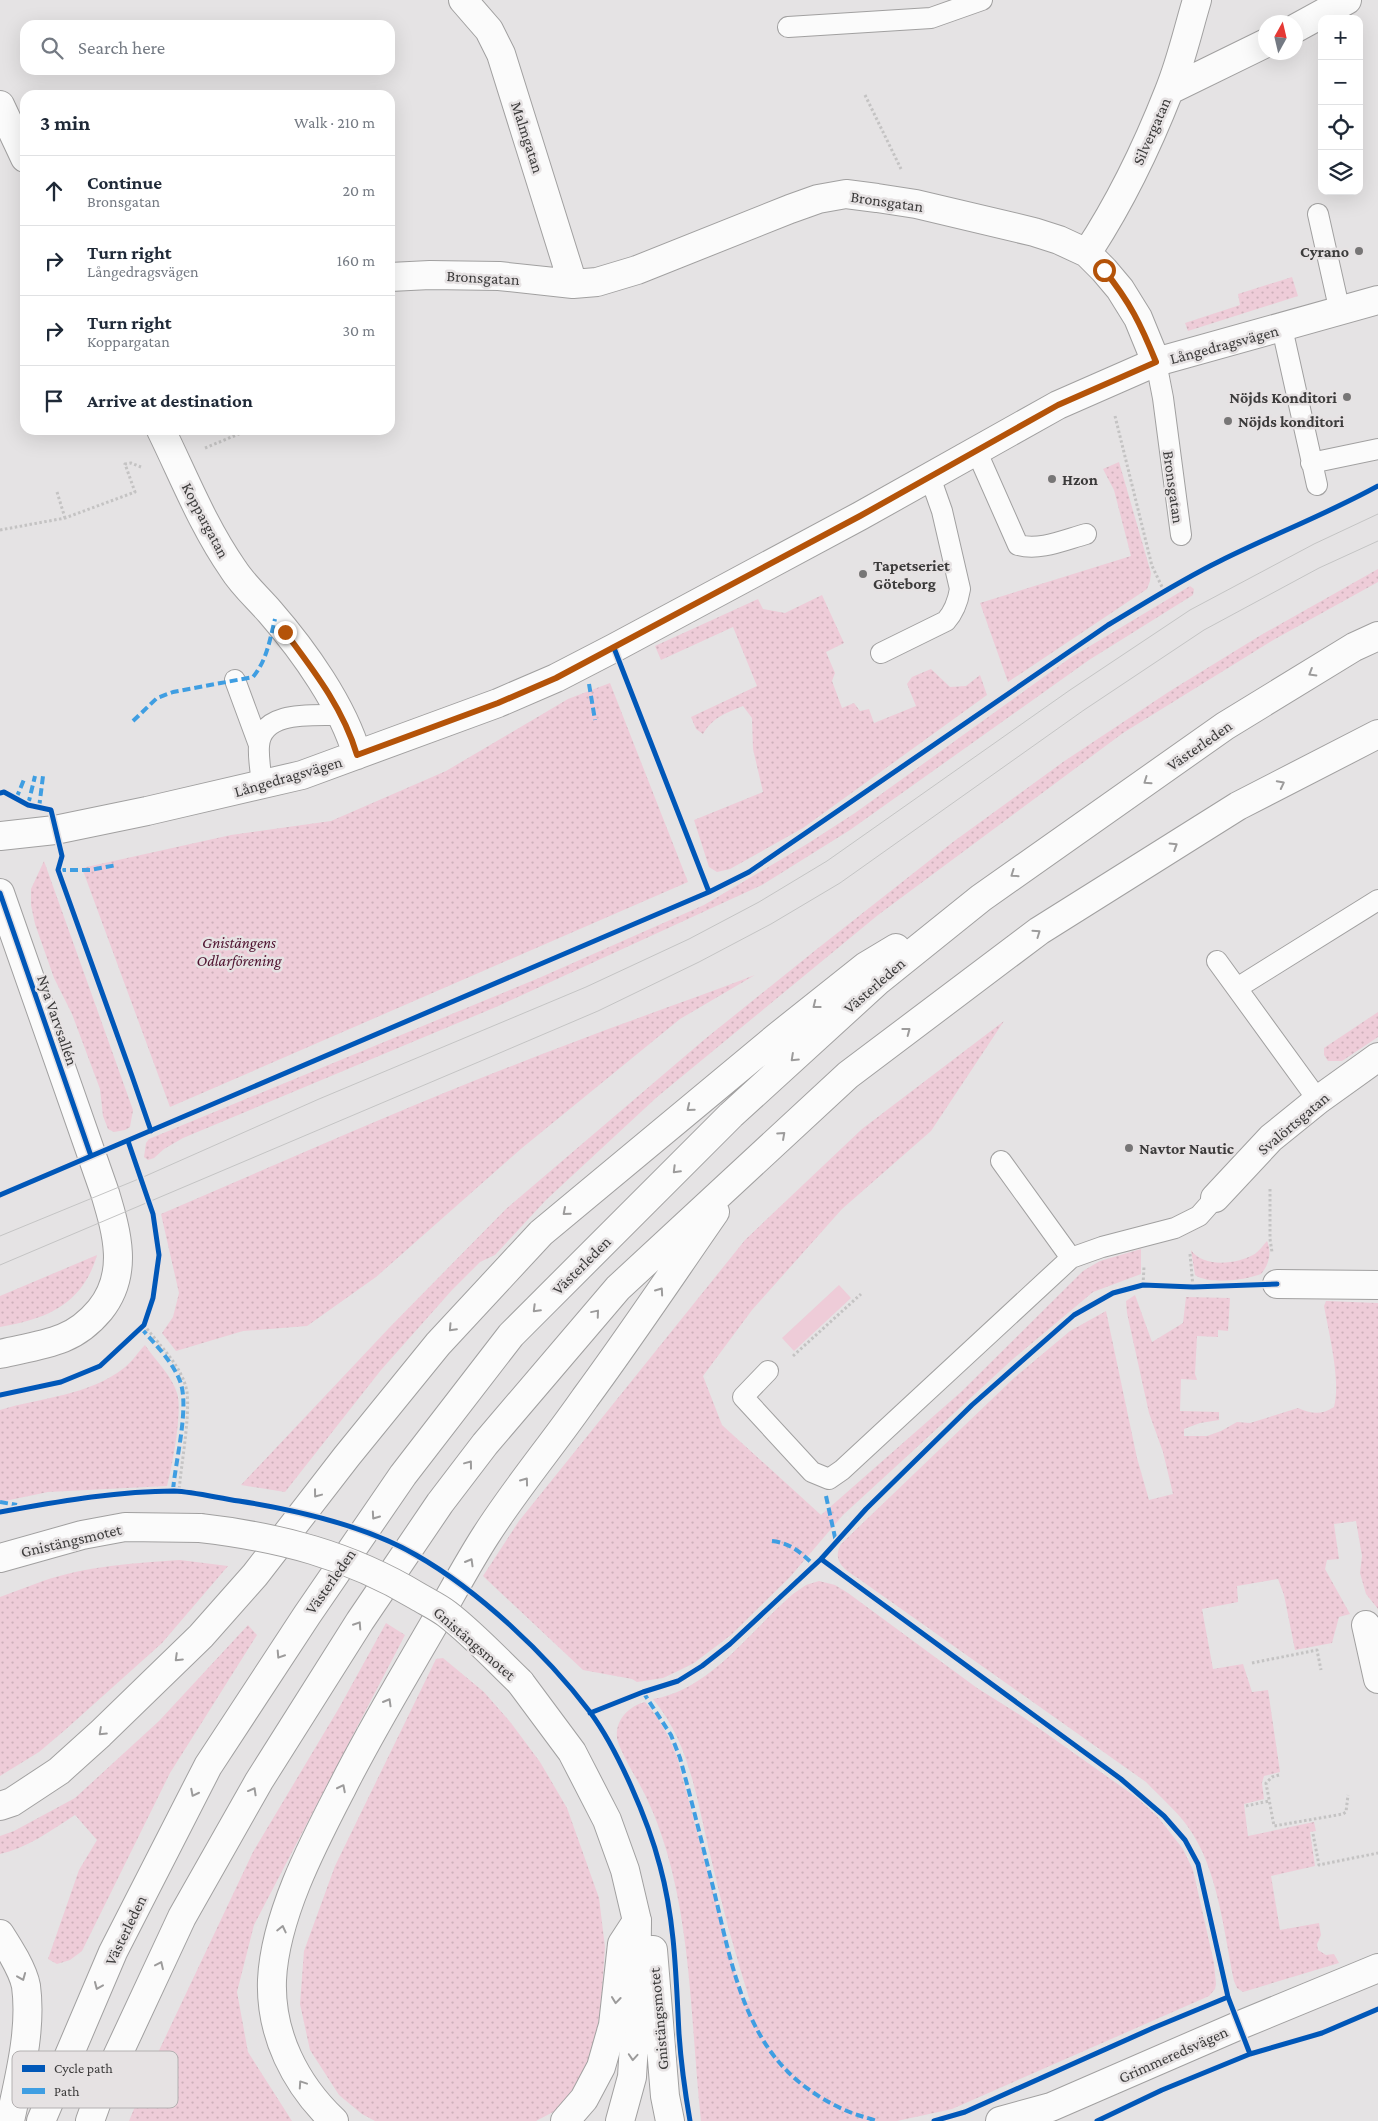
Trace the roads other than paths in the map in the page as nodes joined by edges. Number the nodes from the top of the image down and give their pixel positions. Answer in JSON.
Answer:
{"nodes":[{"id":1,"x":463,"y":0,"type":"edge"},
{"id":2,"x":982,"y":0,"type":"edge"},
{"id":3,"x":1197,"y":0,"type":"edge"},
{"id":4,"x":1347,"y":0,"type":"edge"},
{"id":5,"x":1303,"y":24,"type":"edge"},
{"id":6,"x":788,"y":27,"type":"dead end"},
{"id":7,"x":1258,"y":47,"type":"edge"},
{"id":8,"x":1170,"y":90,"type":"junction"},
{"id":9,"x":0,"y":106,"type":"edge"},
{"id":10,"x":20,"y":148,"type":"edge"},
{"id":11,"x":1318,"y":214,"type":"dead end"},
{"id":12,"x":1087,"y":254,"type":"junction"},
{"id":13,"x":395,"y":277,"type":"edge"},
{"id":14,"x":573,"y":284,"type":"junction"},
{"id":15,"x":1378,"y":300,"type":"edge"},
{"id":16,"x":1340,"y":312,"type":"junction"},
{"id":17,"x":1282,"y":328,"type":"junction"},
{"id":18,"x":1156,"y":362,"type":"junction"},
{"id":19,"x":163,"y":435,"type":"edge"},
{"id":20,"x":1378,"y":449,"type":"edge"},
{"id":21,"x":976,"y":450,"type":"junction"},
{"id":22,"x":1311,"y":463,"type":"junction"},
{"id":23,"x":930,"y":477,"type":"junction"},
{"id":24,"x":1317,"y":485,"type":"dead end"},
{"id":25,"x":1086,"y":534,"type":"dead end"},
{"id":26,"x":1181,"y":535,"type":"dead end"},
{"id":27,"x":1378,"y":636,"type":"edge"},
{"id":28,"x":881,"y":653,"type":"dead end"},
{"id":29,"x":235,"y":680,"type":"dead end"},
{"id":30,"x":342,"y":716,"type":"junction"},
{"id":31,"x":1378,"y":734,"type":"edge"},
{"id":32,"x":259,"y":745,"type":"junction"},
{"id":33,"x":357,"y":755,"type":"junction"},
{"id":34,"x":262,"y":785,"type":"junction"},
{"id":35,"x":0,"y":836,"type":"edge"},
{"id":36,"x":0,"y":893,"type":"edge"},
{"id":37,"x":981,"y":898,"type":"junction"},
{"id":38,"x":1378,"y":900,"type":"edge"},
{"id":39,"x":1217,"y":961,"type":"dead end"},
{"id":40,"x":1237,"y":988,"type":"junction"},
{"id":41,"x":1378,"y":1057,"type":"edge"},
{"id":42,"x":1318,"y":1100,"type":"junction"},
{"id":43,"x":1001,"y":1161,"type":"dead end"},
{"id":44,"x":746,"y":1168,"type":"junction"},
{"id":45,"x":1216,"y":1198,"type":"joint"},
{"id":46,"x":1071,"y":1258,"type":"junction"},
{"id":47,"x":1277,"y":1284,"type":"road end"},
{"id":48,"x":1378,"y":1285,"type":"edge"},
{"id":49,"x":0,"y":1354,"type":"edge"},
{"id":50,"x":768,"y":1371,"type":"road end"},
{"id":51,"x":0,"y":1558,"type":"edge"},
{"id":52,"x":1366,"y":1625,"type":"dead end"},
{"id":53,"x":1378,"y":1679,"type":"edge"},
{"id":54,"x":0,"y":1806,"type":"edge"},
{"id":55,"x":637,"y":1921,"type":"junction"},
{"id":56,"x":0,"y":1934,"type":"edge"},
{"id":57,"x":1378,"y":1968,"type":"edge"},
{"id":58,"x":22,"y":2051,"type":"edge"},
{"id":59,"x":71,"y":2051,"type":"edge"},
{"id":60,"x":120,"y":2051,"type":"edge"},
{"id":61,"x":12,"y":2108,"type":"edge"},
{"id":62,"x":47,"y":2108,"type":"edge"},
{"id":63,"x":95,"y":2108,"type":"edge"},
{"id":64,"x":1045,"y":2114,"type":"edge"},
{"id":65,"x":10,"y":2121,"type":"edge"},
{"id":66,"x":41,"y":2121,"type":"edge"},
{"id":67,"x":90,"y":2121,"type":"edge"},
{"id":68,"x":334,"y":2121,"type":"edge"},
{"id":69,"x":565,"y":2121,"type":"edge"},
{"id":70,"x":620,"y":2121,"type":"edge"},
{"id":71,"x":670,"y":2121,"type":"edge"},
{"id":72,"x":1000,"y":2121,"type":"edge"}],
"edges":[{"from":1,"to":14,"type":"main road","name":"Malmgatan"},
{"from":2,"to":6,"type":"lane"},
{"from":3,"to":8,"type":"main road","name":"Silvergatan"},
{"from":4,"to":5,"type":"main road"},
{"from":7,"to":8,"type":"main road"},
{"from":8,"to":12,"type":"main road","name":"Silvergatan"},
{"from":9,"to":10,"type":"main road"},
{"from":11,"to":16,"type":"lane"},
{"from":12,"to":14,"type":"main road","name":"Bronsgatan"},
{"from":12,"to":18,"type":"main road","name":"Bronsgatan"},
{"from":13,"to":14,"type":"main road","name":"Bronsgatan"},
{"from":15,"to":16,"type":"main road","name":"Långedragsvägen"},
{"from":16,"to":17,"type":"main road","name":"Långedragsvägen"},
{"from":17,"to":18,"type":"main road","name":"Långedragsvägen"},
{"from":17,"to":22,"type":"lane"},
{"from":18,"to":21,"type":"main road","name":"Långedragsvägen"},
{"from":18,"to":26,"type":"lane","name":"Bronsgatan"},
{"from":19,"to":30,"type":"main road","name":"Koppargatan"},
{"from":20,"to":22,"type":"lane"},
{"from":21,"to":23,"type":"main road","name":"Långedragsvägen"},
{"from":21,"to":25,"type":"lane"},
{"from":22,"to":24,"type":"lane"},
{"from":23,"to":28,"type":"lane"},
{"from":23,"to":33,"type":"main road","name":"Långedragsvägen"},
{"from":27,"to":37,"type":"main road","name":"Västerleden","one_way":true},
{"from":29,"to":32,"type":"lane"},
{"from":30,"to":32,"type":"lane"},
{"from":30,"to":33,"type":"main road","name":"Koppargatan"},
{"from":44,"to":31,"type":"main road","one_way":true},
{"from":32,"to":34,"type":"lane"},
{"from":33,"to":34,"type":"main road","name":"Långedragsvägen"},
{"from":34,"to":35,"type":"main road","name":"Långedragsvägen"},
{"from":36,"to":49,"type":"main road","name":"Nya Varvsallén"},
{"from":37,"to":54,"type":"main road","one_way":true},
{"from":37,"to":59,"type":"main road","name":"Västerleden","one_way":true},
{"from":38,"to":40,"type":"lane"},
{"from":39,"to":40,"type":"lane"},
{"from":40,"to":42,"type":"lane"},
{"from":41,"to":42,"type":"main road","name":"Svalörtsgatan"},
{"from":42,"to":45,"type":"main road","name":"Svalörtsgatan"},
{"from":43,"to":46,"type":"lane"},
{"from":60,"to":44,"type":"main road","one_way":true},
{"from":68,"to":44,"type":"main road","one_way":true},
{"from":45,"to":46,"type":"lane"},
{"from":46,"to":50,"type":"lane"},
{"from":47,"to":48,"type":"main road"},
{"from":51,"to":55,"type":"main road","name":"Gnistängsmotet","bridge":true},
{"from":52,"to":53,"type":"main road"},
{"from":55,"to":69,"type":"main road","one_way":true},
{"from":55,"to":70,"type":"main road","name":"Gnistängsmotet","one_way":true},
{"from":55,"to":71,"type":"main road","name":"Gnistängsmotet"},
{"from":56,"to":58,"type":"main road","one_way":true},
{"from":57,"to":64,"type":"main road","name":"Grimmeredsvägen"},
{"from":61,"to":65,"type":"main road","one_way":true},
{"from":62,"to":66,"type":"main road","name":"Västerleden","one_way":true},
{"from":67,"to":63,"type":"main road","one_way":true},
{"from":64,"to":72,"type":"main road","name":"Grimmeredsvägen"}]}
